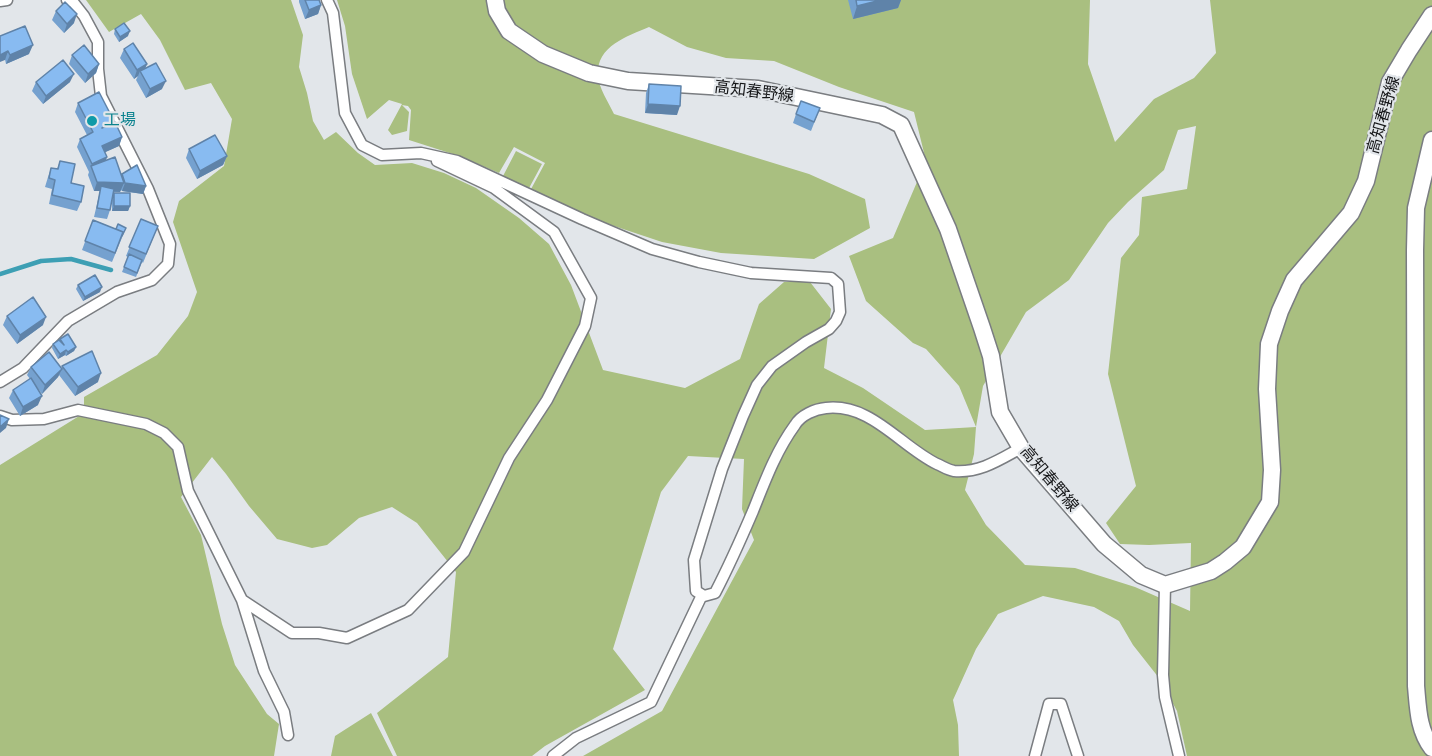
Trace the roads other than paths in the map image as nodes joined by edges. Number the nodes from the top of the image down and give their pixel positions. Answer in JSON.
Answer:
{"nodes":[{"id":1,"x":7,"y":0,"type":"edge"},
{"id":2,"x":67,"y":0,"type":"edge"},
{"id":3,"x":327,"y":0,"type":"edge"},
{"id":4,"x":495,"y":0,"type":"edge"},
{"id":5,"x":0,"y":1,"type":"edge"},
{"id":6,"x":1432,"y":15,"type":"edge"},
{"id":7,"x":1432,"y":140,"type":"edge"},
{"id":8,"x":421,"y":153,"type":"junction"},
{"id":9,"x":0,"y":382,"type":"edge"},
{"id":10,"x":0,"y":416,"type":"edge"},
{"id":11,"x":1021,"y":448,"type":"junction"},
{"id":12,"x":1165,"y":585,"type":"junction"},
{"id":13,"x":702,"y":595,"type":"junction"},
{"id":14,"x":242,"y":600,"type":"junction"},
{"id":15,"x":288,"y":735,"type":"dead end"},
{"id":16,"x":1432,"y":748,"type":"edge"},
{"id":17,"x":553,"y":756,"type":"edge"},
{"id":18,"x":1035,"y":756,"type":"edge"},
{"id":19,"x":1078,"y":756,"type":"edge"},
{"id":20,"x":1179,"y":756,"type":"edge"}],
"edges":[{"from":1,"to":5,"type":"street"},
{"from":2,"to":9,"type":"street"},
{"from":3,"to":8,"type":"street"},
{"from":4,"to":11,"type":"main road","name":"高知春野線"},
{"from":6,"to":12,"type":"main road","name":"高知春野線"},
{"from":7,"to":16,"type":"main road"},
{"from":8,"to":13,"type":"street"},
{"from":8,"to":14,"type":"street"},
{"from":10,"to":14,"type":"street"},
{"from":11,"to":12,"type":"main road","name":"高知春野線"},
{"from":11,"to":13,"type":"street"},
{"from":12,"to":20,"type":"street"},
{"from":13,"to":17,"type":"street"},
{"from":14,"to":15,"type":"street"},
{"from":18,"to":19,"type":"street"}]}
